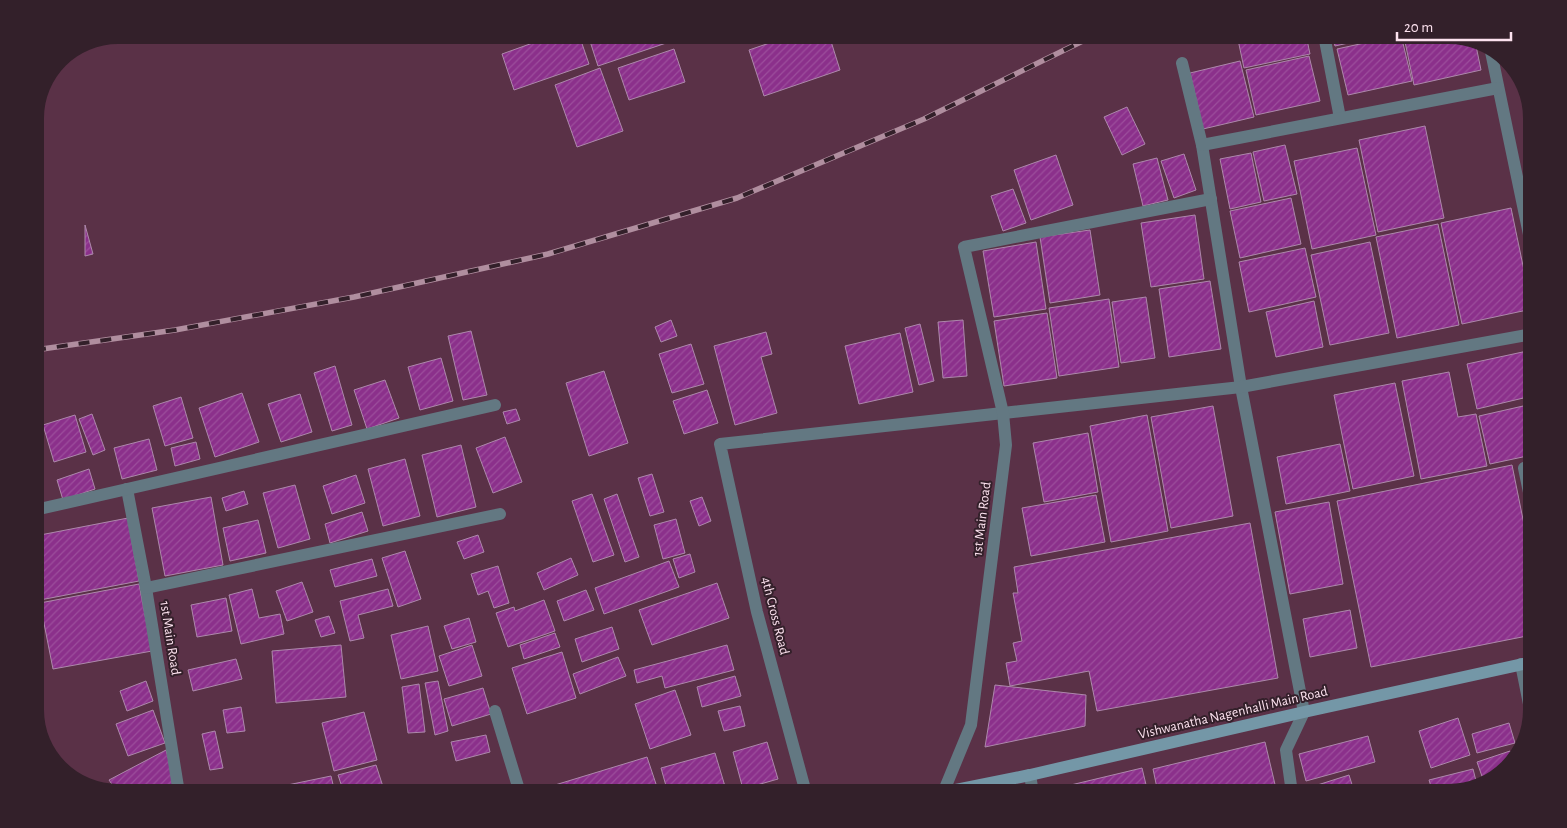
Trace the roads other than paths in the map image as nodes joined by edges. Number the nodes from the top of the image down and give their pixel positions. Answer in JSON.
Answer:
{"nodes":[{"id":1,"x":1326,"y":44,"type":"edge"},
{"id":2,"x":1492,"y":58,"type":"edge"},
{"id":3,"x":1182,"y":63,"type":"dead end"},
{"id":4,"x":1498,"y":88,"type":"junction"},
{"id":5,"x":1340,"y":118,"type":"junction"},
{"id":6,"x":1202,"y":145,"type":"junction"},
{"id":7,"x":1211,"y":199,"type":"junction"},
{"id":8,"x":1523,"y":206,"type":"edge"},
{"id":9,"x":1523,"y":336,"type":"edge"},
{"id":10,"x":1241,"y":387,"type":"junction"},
{"id":11,"x":495,"y":405,"type":"dead end"},
{"id":12,"x":1003,"y":413,"type":"junction"},
{"id":13,"x":127,"y":489,"type":"junction"},
{"id":14,"x":44,"y":508,"type":"edge"},
{"id":15,"x":500,"y":514,"type":"dead end"},
{"id":16,"x":146,"y":588,"type":"junction"},
{"id":17,"x":1523,"y":664,"type":"edge"},
{"id":18,"x":495,"y":711,"type":"dead end"},
{"id":19,"x":1304,"y":712,"type":"junction"},
{"id":20,"x":1030,"y":775,"type":"junction"},
{"id":21,"x":179,"y":784,"type":"edge"},
{"id":22,"x":517,"y":784,"type":"edge"},
{"id":23,"x":804,"y":784,"type":"edge"},
{"id":24,"x":946,"y":784,"type":"edge"},
{"id":25,"x":986,"y":784,"type":"edge"},
{"id":26,"x":1032,"y":784,"type":"edge"},
{"id":27,"x":1291,"y":784,"type":"edge"}],
"edges":[{"from":1,"to":5,"type":"street"},
{"from":2,"to":4,"type":"street"},
{"from":3,"to":6,"type":"street"},
{"from":4,"to":5,"type":"street"},
{"from":4,"to":8,"type":"street"},
{"from":5,"to":6,"type":"street"},
{"from":6,"to":7,"type":"street"},
{"from":7,"to":10,"type":"street"},
{"from":7,"to":12,"type":"street","name":"1st Main Road"},
{"from":9,"to":10,"type":"street"},
{"from":10,"to":12,"type":"street"},
{"from":10,"to":19,"type":"street"},
{"from":11,"to":13,"type":"street"},
{"from":12,"to":23,"type":"street","name":"4th Cross Road"},
{"from":12,"to":24,"type":"street","name":"1st Main Road"},
{"from":13,"to":14,"type":"street"},
{"from":13,"to":16,"type":"street","name":"1st Main Road"},
{"from":15,"to":16,"type":"street"},
{"from":16,"to":21,"type":"street","name":"1st Main Road"},
{"from":17,"to":19,"type":"street","name":"Vishwanatha Nagenhalli Main Road"},
{"from":18,"to":22,"type":"street"},
{"from":19,"to":20,"type":"street","name":"Vishwanatha Nagenhalli Main Road"},
{"from":19,"to":27,"type":"street"},
{"from":20,"to":25,"type":"street","name":"Vishwanatha Nagenhalli Main Road"},
{"from":20,"to":26,"type":"street"}]}
